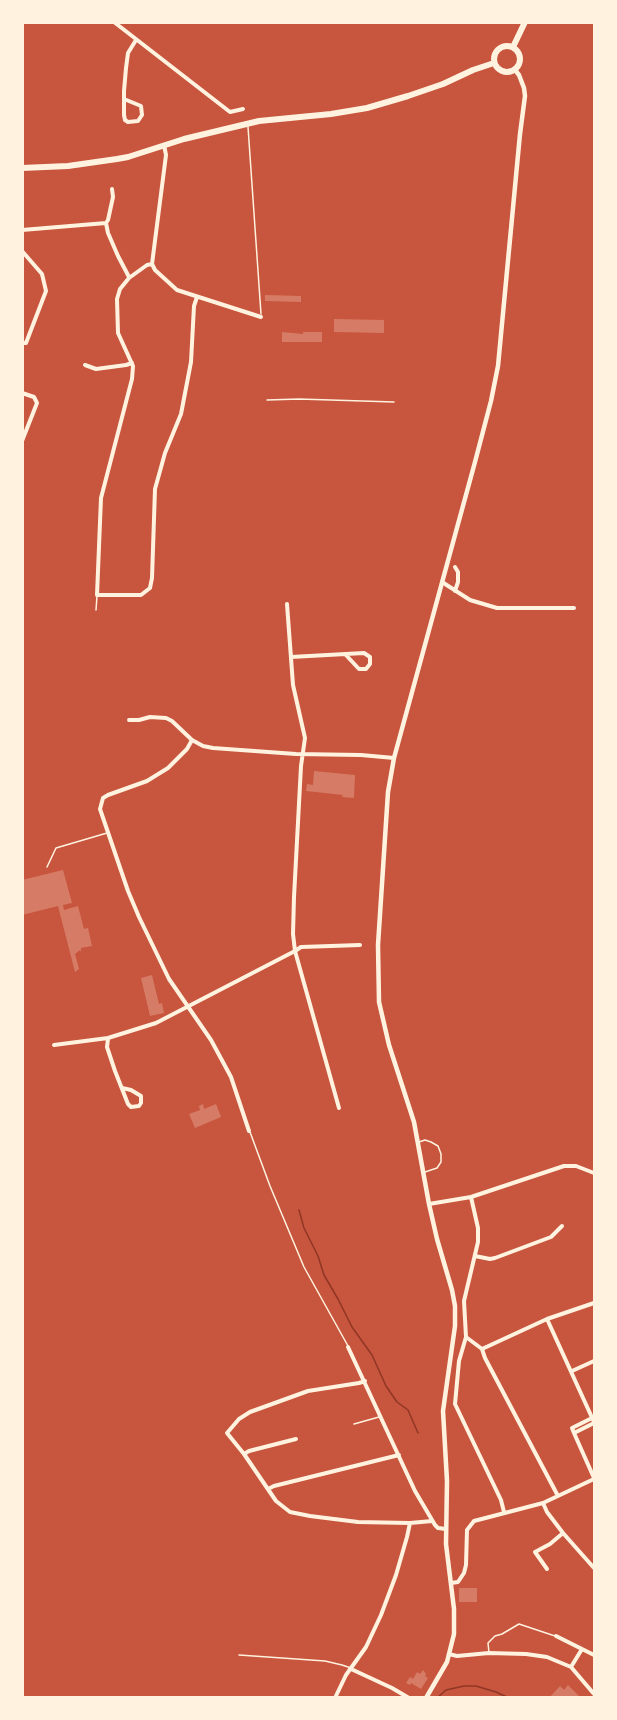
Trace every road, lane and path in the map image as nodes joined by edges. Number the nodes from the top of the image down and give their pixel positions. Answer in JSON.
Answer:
{"nodes":[{"id":1,"x":114,"y":22,"type":"edge"},
{"id":2,"x":525,"y":22,"type":"edge"},
{"id":3,"x":136,"y":40,"type":"junction"},
{"id":4,"x":513,"y":47,"type":"junction"},
{"id":5,"x":494,"y":63,"type":"junction"},
{"id":6,"x":515,"y":70,"type":"junction"},
{"id":7,"x":124,"y":99,"type":"junction"},
{"id":8,"x":243,"y":109,"type":"dead end"},
{"id":9,"x":248,"y":123,"type":"junction"},
{"id":10,"x":164,"y":144,"type":"junction"},
{"id":11,"x":22,"y":168,"type":"edge"},
{"id":12,"x":112,"y":189,"type":"dead end"},
{"id":13,"x":106,"y":223,"type":"junction"},
{"id":14,"x":22,"y":230,"type":"edge"},
{"id":15,"x":22,"y":251,"type":"edge"},
{"id":16,"x":152,"y":264,"type":"junction"},
{"id":17,"x":129,"y":278,"type":"junction"},
{"id":18,"x":197,"y":297,"type":"junction"},
{"id":19,"x":261,"y":316,"type":"joint"},
{"id":20,"x":22,"y":343,"type":"edge"},
{"id":21,"x":132,"y":363,"type":"junction"},
{"id":22,"x":85,"y":365,"type":"dead end"},
{"id":23,"x":22,"y":393,"type":"edge"},
{"id":24,"x":267,"y":400,"type":"dead end"},
{"id":25,"x":394,"y":402,"type":"dead end"},
{"id":26,"x":22,"y":441,"type":"edge"},
{"id":27,"x":455,"y":567,"type":"dead end"},
{"id":28,"x":442,"y":582,"type":"junction"},
{"id":29,"x":454,"y":591,"type":"junction"},
{"id":30,"x":97,"y":595,"type":"junction"},
{"id":31,"x":287,"y":604,"type":"dead end"},
{"id":32,"x":574,"y":608,"type":"dead end"},
{"id":33,"x":96,"y":610,"type":"dead end"},
{"id":34,"x":345,"y":654,"type":"junction"},
{"id":35,"x":291,"y":657,"type":"junction"},
{"id":36,"x":129,"y":720,"type":"dead end"},
{"id":37,"x":192,"y":740,"type":"junction"},
{"id":38,"x":303,"y":753,"type":"junction"},
{"id":39,"x":394,"y":758,"type":"junction"},
{"id":40,"x":108,"y":833,"type":"junction"},
{"id":41,"x":47,"y":867,"type":"dead end"},
{"id":42,"x":360,"y":945,"type":"dead end"},
{"id":43,"x":294,"y":951,"type":"junction"},
{"id":44,"x":189,"y":1007,"type":"junction"},
{"id":45,"x":108,"y":1038,"type":"junction"},
{"id":46,"x":54,"y":1045,"type":"dead end"},
{"id":47,"x":122,"y":1088,"type":"junction"},
{"id":48,"x":339,"y":1108,"type":"dead end"},
{"id":49,"x":249,"y":1131,"type":"joint"},
{"id":50,"x":418,"y":1142,"type":"junction"},
{"id":51,"x":424,"y":1172,"type":"junction"},
{"id":52,"x":594,"y":1173,"type":"edge"},
{"id":53,"x":471,"y":1197,"type":"junction"},
{"id":54,"x":429,"y":1204,"type":"junction"},
{"id":55,"x":562,"y":1226,"type":"dead end"},
{"id":56,"x":475,"y":1256,"type":"junction"},
{"id":57,"x":594,"y":1303,"type":"edge"},
{"id":58,"x":547,"y":1319,"type":"junction"},
{"id":59,"x":466,"y":1337,"type":"junction"},
{"id":60,"x":348,"y":1347,"type":"joint"},
{"id":61,"x":482,"y":1349,"type":"junction"},
{"id":62,"x":594,"y":1361,"type":"edge"},
{"id":63,"x":572,"y":1371,"type":"junction"},
{"id":64,"x":365,"y":1381,"type":"junction"},
{"id":65,"x":381,"y":1416,"type":"junction"},
{"id":66,"x":594,"y":1421,"type":"edge"},
{"id":67,"x":354,"y":1424,"type":"dead end"},
{"id":68,"x":296,"y":1438,"type":"dead end"},
{"id":69,"x":244,"y":1454,"type":"junction"},
{"id":70,"x":399,"y":1455,"type":"junction"},
{"id":71,"x":594,"y":1478,"type":"edge"},
{"id":72,"x":268,"y":1489,"type":"junction"},
{"id":73,"x":558,"y":1496,"type":"junction"},
{"id":74,"x":543,"y":1503,"type":"junction"},
{"id":75,"x":504,"y":1512,"type":"junction"},
{"id":76,"x":432,"y":1521,"type":"junction"},
{"id":77,"x":410,"y":1523,"type":"junction"},
{"id":78,"x":446,"y":1529,"type":"junction"},
{"id":79,"x":563,"y":1533,"type":"junction"},
{"id":80,"x":594,"y":1568,"type":"edge"},
{"id":81,"x":547,"y":1569,"type":"dead end"},
{"id":82,"x":451,"y":1583,"type":"junction"},
{"id":83,"x":556,"y":1636,"type":"joint"},
{"id":84,"x":582,"y":1649,"type":"junction"},
{"id":85,"x":489,"y":1653,"type":"junction"},
{"id":86,"x":449,"y":1654,"type":"junction"},
{"id":87,"x":594,"y":1654,"type":"edge"},
{"id":88,"x":239,"y":1655,"type":"dead end"},
{"id":89,"x":571,"y":1667,"type":"junction"},
{"id":90,"x":351,"y":1669,"type":"junction"},
{"id":91,"x":594,"y":1694,"type":"edge"},
{"id":92,"x":335,"y":1698,"type":"edge"},
{"id":93,"x":409,"y":1698,"type":"edge"},
{"id":94,"x":426,"y":1698,"type":"edge"}],
"edges":[{"from":1,"to":3,"type":"street"},
{"from":2,"to":4,"type":"main road"},
{"from":3,"to":7,"type":"street"},
{"from":3,"to":8,"type":"street"},
{"from":4,"to":5,"type":"main road"},
{"from":4,"to":6,"type":"main road"},
{"from":5,"to":6,"type":"main road"},
{"from":5,"to":9,"type":"main road"},
{"from":6,"to":28,"type":"street"},
{"from":7,"to":7,"type":"street"},
{"from":9,"to":10,"type":"main road"},
{"from":9,"to":19,"type":"lane"},
{"from":10,"to":11,"type":"main road"},
{"from":10,"to":16,"type":"street"},
{"from":12,"to":13,"type":"street"},
{"from":13,"to":14,"type":"street"},
{"from":13,"to":17,"type":"street"},
{"from":15,"to":20,"type":"street"},
{"from":16,"to":17,"type":"street"},
{"from":16,"to":18,"type":"street"},
{"from":17,"to":21,"type":"street"},
{"from":18,"to":19,"type":"street"},
{"from":18,"to":30,"type":"street"},
{"from":21,"to":22,"type":"street"},
{"from":21,"to":30,"type":"street"},
{"from":23,"to":26,"type":"street"},
{"from":24,"to":25,"type":"lane"},
{"from":27,"to":29,"type":"street"},
{"from":28,"to":29,"type":"street"},
{"from":28,"to":39,"type":"street"},
{"from":29,"to":32,"type":"street"},
{"from":30,"to":33,"type":"lane"},
{"from":31,"to":35,"type":"street"},
{"from":34,"to":34,"type":"street"},
{"from":34,"to":35,"type":"street"},
{"from":35,"to":38,"type":"street"},
{"from":36,"to":37,"type":"street"},
{"from":37,"to":38,"type":"street"},
{"from":37,"to":40,"type":"street"},
{"from":38,"to":39,"type":"street"},
{"from":38,"to":43,"type":"street"},
{"from":39,"to":50,"type":"street"},
{"from":40,"to":41,"type":"lane"},
{"from":40,"to":44,"type":"street"},
{"from":42,"to":43,"type":"street"},
{"from":43,"to":44,"type":"street"},
{"from":43,"to":48,"type":"street"},
{"from":44,"to":45,"type":"street"},
{"from":44,"to":49,"type":"street"},
{"from":45,"to":46,"type":"street"},
{"from":45,"to":47,"type":"street"},
{"from":47,"to":47,"type":"street"},
{"from":49,"to":60,"type":"lane"},
{"from":50,"to":51,"type":"street"},
{"from":50,"to":51,"type":"lane"},
{"from":51,"to":54,"type":"street"},
{"from":52,"to":53,"type":"street"},
{"from":53,"to":54,"type":"street"},
{"from":53,"to":56,"type":"street"},
{"from":54,"to":78,"type":"street"},
{"from":55,"to":56,"type":"street"},
{"from":56,"to":59,"type":"street"},
{"from":57,"to":58,"type":"street"},
{"from":58,"to":61,"type":"street"},
{"from":58,"to":63,"type":"street"},
{"from":59,"to":61,"type":"street"},
{"from":59,"to":75,"type":"street"},
{"from":60,"to":64,"type":"street"},
{"from":61,"to":73,"type":"street"},
{"from":62,"to":63,"type":"street"},
{"from":63,"to":66,"type":"street"},
{"from":64,"to":65,"type":"street"},
{"from":64,"to":69,"type":"street"},
{"from":65,"to":67,"type":"lane"},
{"from":65,"to":70,"type":"street"},
{"from":66,"to":71,"type":"street"},
{"from":68,"to":69,"type":"street"},
{"from":69,"to":72,"type":"street"},
{"from":70,"to":72,"type":"street"},
{"from":70,"to":76,"type":"street"},
{"from":71,"to":73,"type":"street"},
{"from":72,"to":77,"type":"street"},
{"from":73,"to":74,"type":"street"},
{"from":74,"to":75,"type":"street"},
{"from":74,"to":79,"type":"street"},
{"from":75,"to":82,"type":"street"},
{"from":76,"to":77,"type":"street"},
{"from":76,"to":78,"type":"street"},
{"from":77,"to":90,"type":"street"},
{"from":78,"to":82,"type":"street"},
{"from":79,"to":80,"type":"street"},
{"from":79,"to":81,"type":"street"},
{"from":82,"to":86,"type":"street"},
{"from":83,"to":84,"type":"street"},
{"from":83,"to":85,"type":"lane"},
{"from":84,"to":87,"type":"street"},
{"from":84,"to":89,"type":"street"},
{"from":85,"to":86,"type":"street"},
{"from":85,"to":89,"type":"street"},
{"from":86,"to":94,"type":"street"},
{"from":88,"to":90,"type":"lane"},
{"from":89,"to":91,"type":"street"},
{"from":90,"to":92,"type":"street"},
{"from":90,"to":93,"type":"street"}]}
